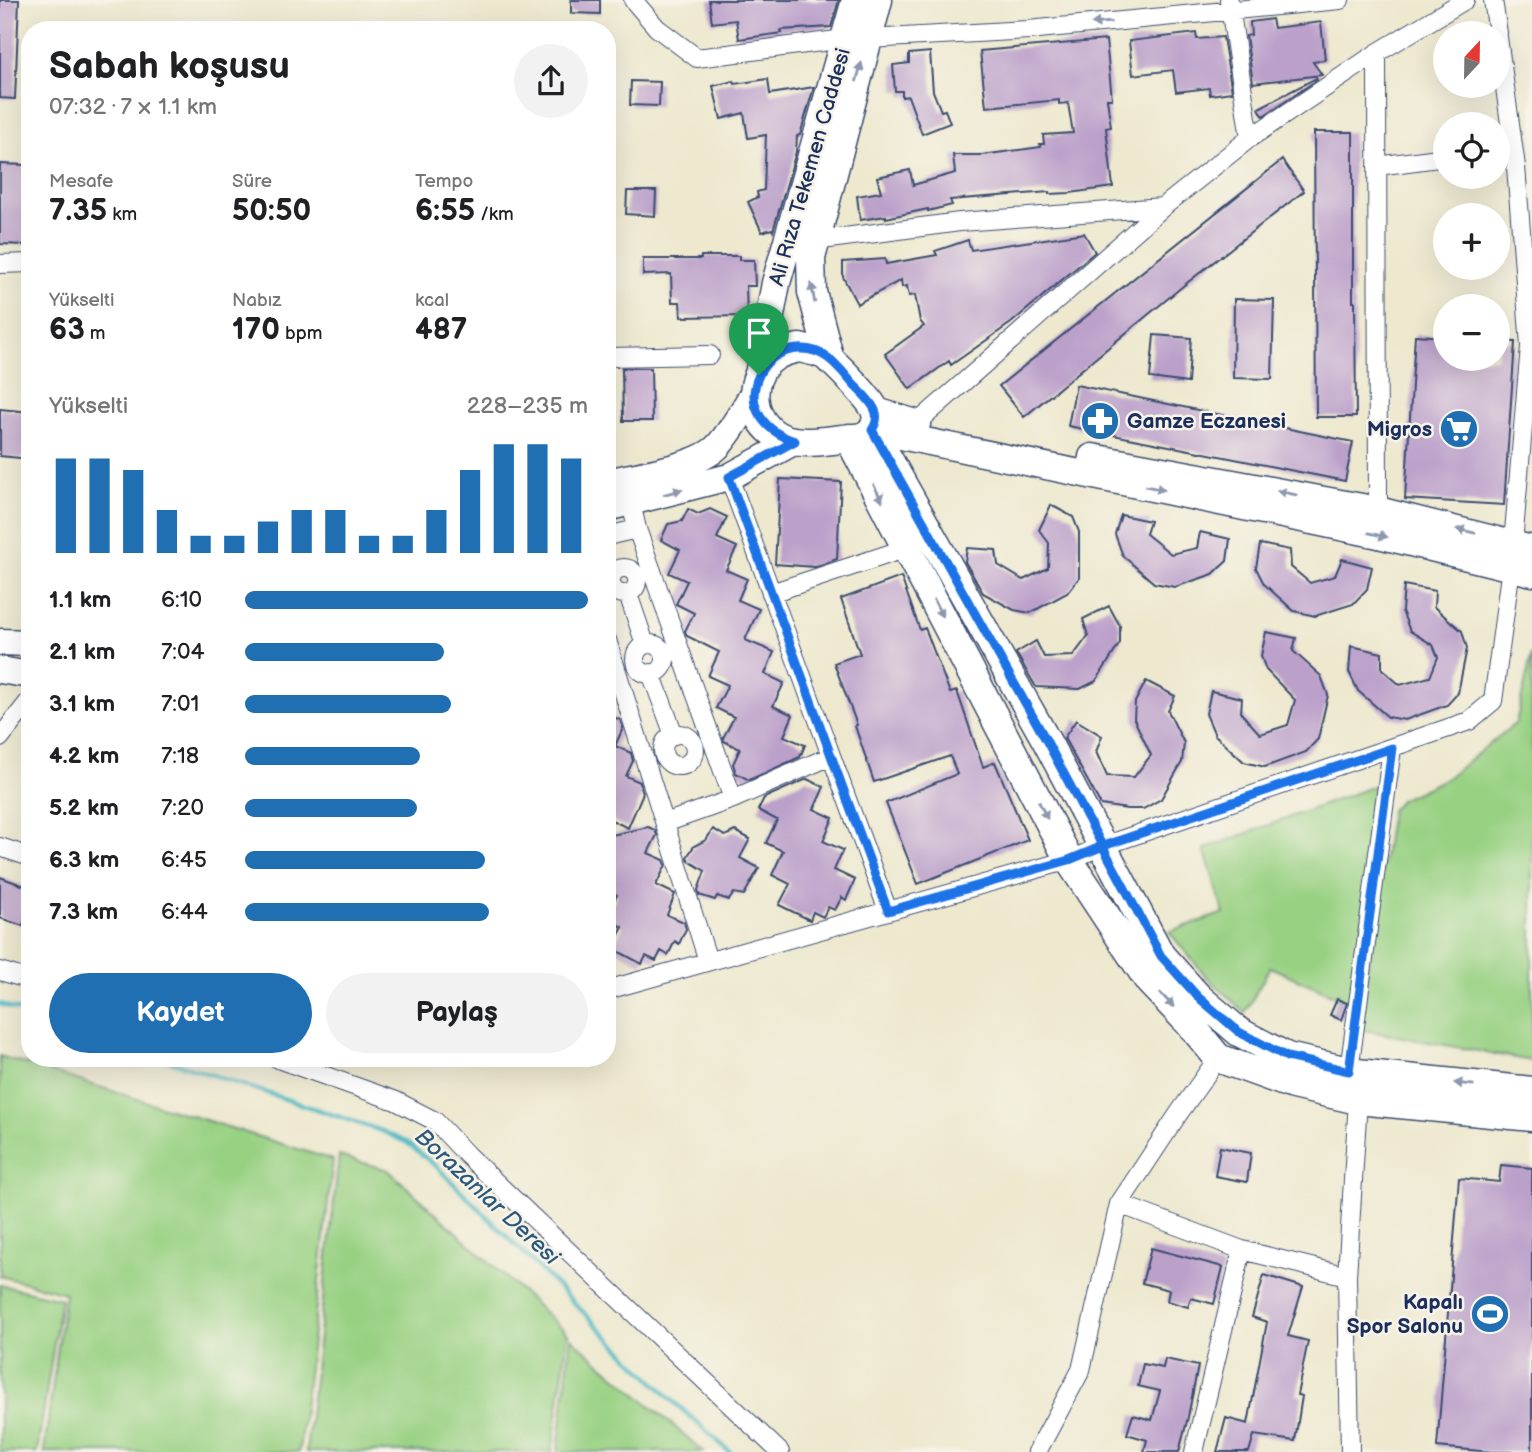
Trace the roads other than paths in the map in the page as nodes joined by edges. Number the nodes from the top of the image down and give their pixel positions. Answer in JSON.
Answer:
{"nodes":[{"id":1,"x":633,"y":0,"type":"edge"},
{"id":2,"x":856,"y":0,"type":"edge"},
{"id":3,"x":878,"y":0,"type":"edge"},
{"id":4,"x":1340,"y":0,"type":"edge"},
{"id":5,"x":1465,"y":0,"type":"edge"},
{"id":6,"x":1493,"y":0,"type":"edge"},
{"id":7,"x":1230,"y":6,"type":"edge"},
{"id":8,"x":1496,"y":21,"type":"edge"},
{"id":9,"x":856,"y":39,"type":"junction"},
{"id":10,"x":1377,"y":53,"type":"junction"},
{"id":11,"x":1250,"y":138,"type":"junction"},
{"id":12,"x":1510,"y":154,"type":"edge"},
{"id":13,"x":1433,"y":159,"type":"edge"},
{"id":14,"x":1377,"y":166,"type":"junction"},
{"id":15,"x":1524,"y":166,"type":"edge"},
{"id":16,"x":1163,"y":207,"type":"junction"},
{"id":17,"x":814,"y":241,"type":"junction"},
{"id":18,"x":21,"y":263,"type":"edge"},
{"id":19,"x":0,"y":264,"type":"edge"},
{"id":20,"x":1531,"y":346,"type":"edge"},
{"id":21,"x":710,"y":355,"type":"dead end"},
{"id":22,"x":616,"y":356,"type":"edge"},
{"id":23,"x":830,"y":359,"type":"junction"},
{"id":24,"x":757,"y":383,"type":"junction"},
{"id":25,"x":916,"y":424,"type":"junction"},
{"id":26,"x":866,"y":427,"type":"junction"},
{"id":27,"x":795,"y":441,"type":"junction"},
{"id":28,"x":729,"y":477,"type":"junction"},
{"id":29,"x":616,"y":480,"type":"edge"},
{"id":30,"x":619,"y":506,"type":"edge"},
{"id":31,"x":1378,"y":510,"type":"junction"},
{"id":32,"x":636,"y":529,"type":"junction"},
{"id":33,"x":616,"y":534,"type":"edge"},
{"id":34,"x":907,"y":548,"type":"junction"},
{"id":35,"x":1522,"y":558,"type":"edge"},
{"id":36,"x":639,"y":583,"type":"junction"},
{"id":37,"x":616,"y":591,"type":"edge"},
{"id":38,"x":771,"y":593,"type":"junction"},
{"id":39,"x":0,"y":642,"type":"edge"},
{"id":40,"x":21,"y":643,"type":"edge"},
{"id":41,"x":645,"y":645,"type":"junction"},
{"id":42,"x":672,"y":653,"type":"junction"},
{"id":43,"x":643,"y":669,"type":"junction"},
{"id":44,"x":0,"y":670,"type":"edge"},
{"id":45,"x":616,"y":670,"type":"edge"},
{"id":46,"x":21,"y":674,"type":"edge"},
{"id":47,"x":616,"y":681,"type":"edge"},
{"id":48,"x":21,"y":711,"type":"edge"},
{"id":49,"x":674,"y":735,"type":"junction"},
{"id":50,"x":711,"y":736,"type":"junction"},
{"id":51,"x":0,"y":738,"type":"edge"},
{"id":52,"x":694,"y":744,"type":"junction"},
{"id":53,"x":1392,"y":748,"type":"junction"},
{"id":54,"x":643,"y":752,"type":"junction"},
{"id":55,"x":663,"y":752,"type":"junction"},
{"id":56,"x":831,"y":757,"type":"junction"},
{"id":57,"x":733,"y":799,"type":"junction"},
{"id":58,"x":664,"y":823,"type":"junction"},
{"id":59,"x":1103,"y":846,"type":"junction"},
{"id":60,"x":0,"y":847,"type":"edge"},
{"id":61,"x":21,"y":853,"type":"edge"},
{"id":62,"x":1069,"y":860,"type":"junction"},
{"id":63,"x":888,"y":911,"type":"junction"},
{"id":64,"x":708,"y":961,"type":"junction"},
{"id":65,"x":0,"y":971,"type":"edge"},
{"id":66,"x":21,"y":977,"type":"edge"},
{"id":67,"x":616,"y":987,"type":"edge"},
{"id":68,"x":1218,"y":1058,"type":"junction"},
{"id":69,"x":300,"y":1067,"type":"edge"},
{"id":70,"x":1349,"y":1071,"type":"junction"},
{"id":71,"x":1532,"y":1091,"type":"edge"},
{"id":72,"x":1358,"y":1100,"type":"junction"},
{"id":73,"x":1532,"y":1117,"type":"edge"},
{"id":74,"x":1119,"y":1204,"type":"junction"},
{"id":75,"x":1242,"y":1250,"type":"junction"},
{"id":76,"x":1347,"y":1276,"type":"junction"},
{"id":77,"x":780,"y":1452,"type":"edge"},
{"id":78,"x":1037,"y":1452,"type":"edge"},
{"id":79,"x":1194,"y":1452,"type":"edge"},
{"id":80,"x":1350,"y":1452,"type":"edge"}],
"edges":[{"from":1,"to":9,"type":"street"},
{"from":2,"to":9,"type":"main road","name":"Ali Rıza Tekemen Caddesi"},
{"from":3,"to":9,"type":"main road","name":"Ali Rıza Tekemen Caddesi"},
{"from":4,"to":7,"type":"street"},
{"from":5,"to":10,"type":"street"},
{"from":6,"to":8,"type":"street"},
{"from":7,"to":9,"type":"street","one_way":true},
{"from":7,"to":11,"type":"street"},
{"from":17,"to":9,"type":"main road","name":"Ali Rıza Tekemen Caddesi","one_way":true},
{"from":9,"to":24,"type":"main road","name":"Ali Rıza Tekemen Caddesi"},
{"from":10,"to":11,"type":"street"},
{"from":10,"to":14,"type":"street"},
{"from":11,"to":16,"type":"street"},
{"from":12,"to":15,"type":"street"},
{"from":13,"to":14,"type":"street"},
{"from":14,"to":31,"type":"street"},
{"from":15,"to":20,"type":"street"},
{"from":16,"to":17,"type":"street"},
{"from":16,"to":25,"type":"street"},
{"from":23,"to":17,"type":"main road","name":"Ali Rıza Tekemen Caddesi","one_way":true},
{"from":18,"to":19,"type":"street"},
{"from":20,"to":35,"type":"street"},
{"from":21,"to":22,"type":"street"},
{"from":23,"to":24,"type":"main road"},
{"from":23,"to":26,"type":"main road"},
{"from":24,"to":27,"type":"main road"},
{"from":24,"to":29,"type":"main road"},
{"from":25,"to":26,"type":"main road"},
{"from":31,"to":25,"type":"main road","one_way":true},
{"from":26,"to":27,"type":"main road"},
{"from":26,"to":34,"type":"main road","one_way":true},
{"from":26,"to":35,"type":"main road","one_way":true},
{"from":26,"to":59,"type":"main road"},
{"from":27,"to":28,"type":"main road"},
{"from":30,"to":28,"type":"main road","one_way":true},
{"from":28,"to":38,"type":"street"},
{"from":30,"to":32,"type":"street"},
{"from":35,"to":31,"type":"main road","one_way":true},
{"from":32,"to":33,"type":"street"},
{"from":32,"to":36,"type":"street"},
{"from":34,"to":38,"type":"street"},
{"from":34,"to":62,"type":"main road","one_way":true},
{"from":35,"to":53,"type":"street"},
{"from":36,"to":37,"type":"street"},
{"from":36,"to":41,"type":"street"},
{"from":36,"to":42,"type":"street"},
{"from":38,"to":56,"type":"street"},
{"from":39,"to":40,"type":"main road"},
{"from":41,"to":42,"type":"street"},
{"from":41,"to":43,"type":"street"},
{"from":42,"to":43,"type":"street"},
{"from":42,"to":50,"type":"street"},
{"from":43,"to":45,"type":"street"},
{"from":43,"to":49,"type":"street"},
{"from":44,"to":46,"type":"main road"},
{"from":47,"to":54,"type":"street"},
{"from":48,"to":51,"type":"street"},
{"from":49,"to":52,"type":"street"},
{"from":49,"to":55,"type":"street"},
{"from":50,"to":52,"type":"street"},
{"from":50,"to":57,"type":"street"},
{"from":52,"to":55,"type":"street"},
{"from":53,"to":59,"type":"street"},
{"from":53,"to":70,"type":"street"},
{"from":54,"to":55,"type":"street"},
{"from":54,"to":58,"type":"street"},
{"from":56,"to":57,"type":"street"},
{"from":56,"to":63,"type":"street"},
{"from":57,"to":58,"type":"street"},
{"from":58,"to":64,"type":"street"},
{"from":59,"to":62,"type":"street"},
{"from":59,"to":70,"type":"main road"},
{"from":60,"to":61,"type":"street"},
{"from":62,"to":63,"type":"street"},
{"from":62,"to":68,"type":"main road","one_way":true},
{"from":63,"to":64,"type":"street"},
{"from":64,"to":67,"type":"street"},
{"from":65,"to":66,"type":"street"},
{"from":68,"to":72,"type":"main road"},
{"from":68,"to":74,"type":"street"},
{"from":69,"to":77,"type":"street"},
{"from":71,"to":70,"type":"main road","one_way":true},
{"from":72,"to":73,"type":"main road"},
{"from":72,"to":76,"type":"street"},
{"from":74,"to":75,"type":"street"},
{"from":74,"to":78,"type":"street"},
{"from":75,"to":76,"type":"street"},
{"from":75,"to":79,"type":"street"},
{"from":76,"to":80,"type":"street"}]}
